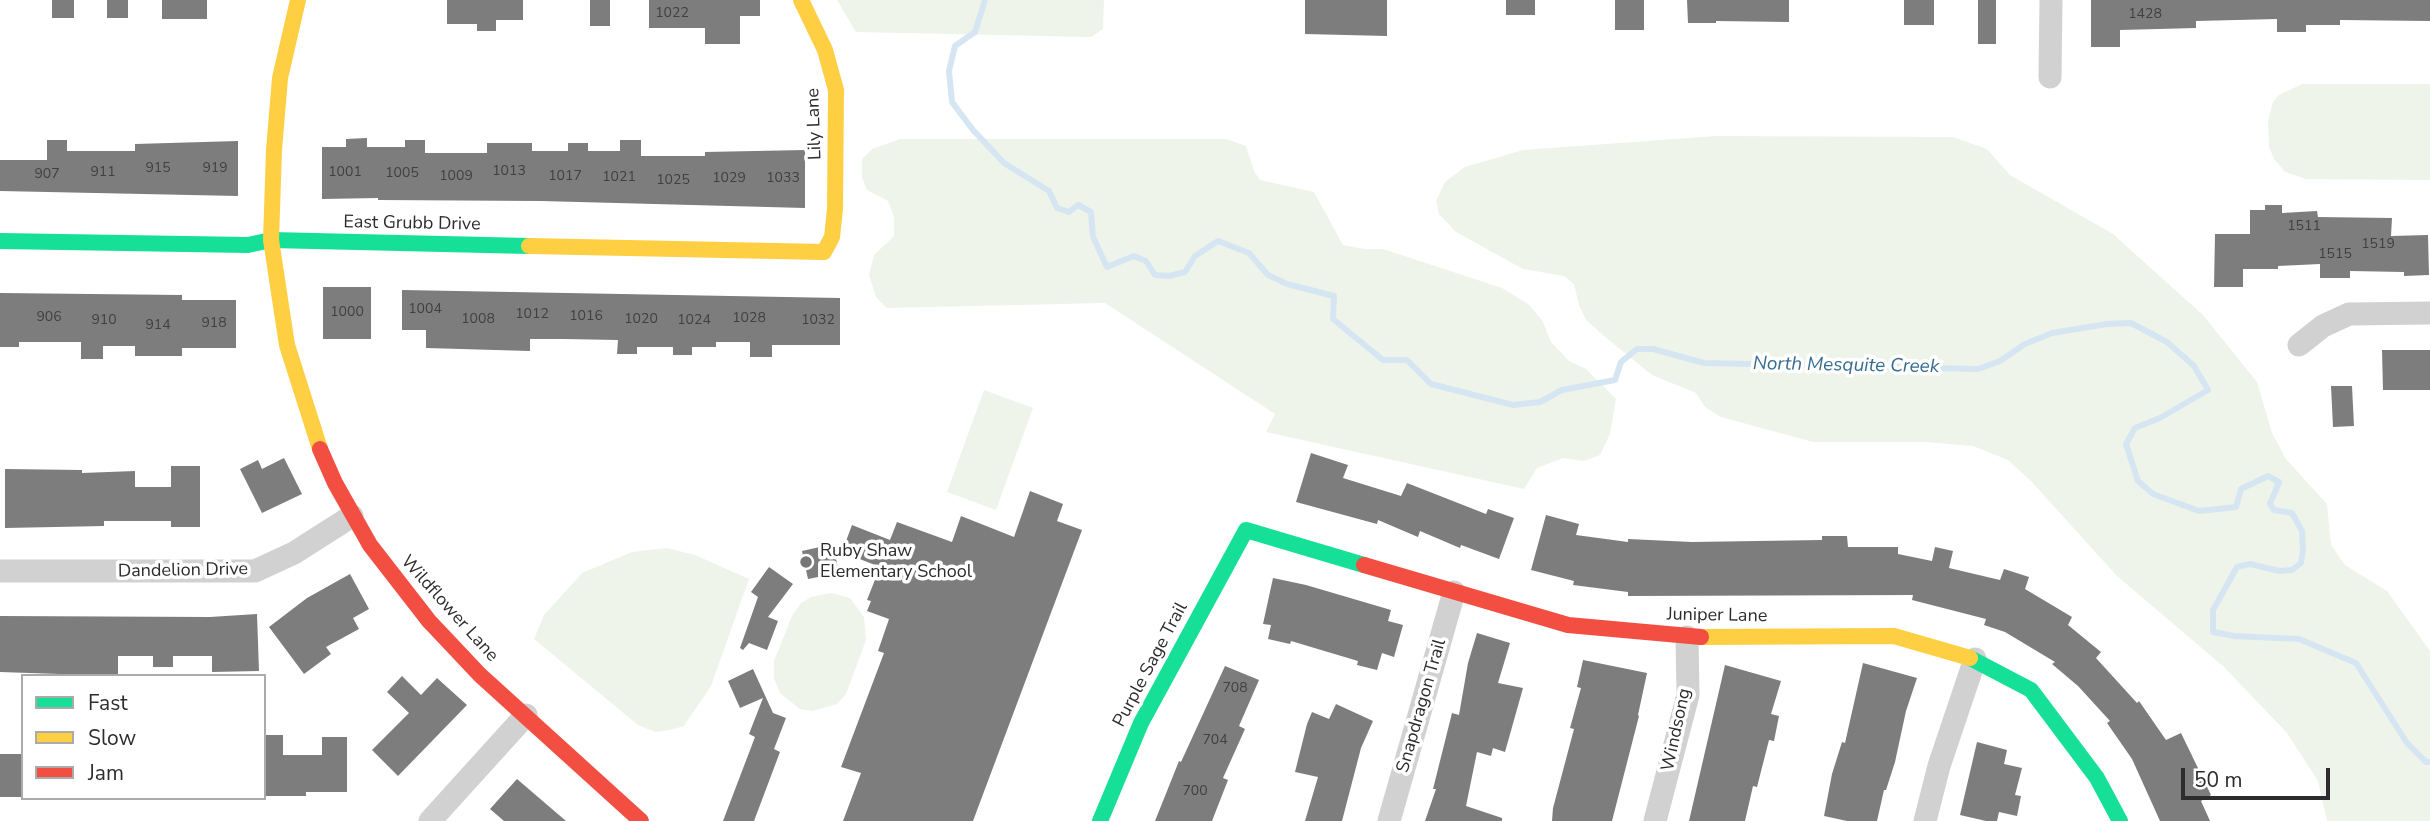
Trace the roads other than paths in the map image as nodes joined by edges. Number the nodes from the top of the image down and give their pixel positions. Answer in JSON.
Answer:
{"nodes":[{"id":1,"x":298,"y":0,"type":"edge"},
{"id":2,"x":801,"y":0,"type":"edge"},
{"id":3,"x":2051,"y":0,"type":"edge"},
{"id":4,"x":2050,"y":77,"type":"dead end"},
{"id":5,"x":271,"y":240,"type":"junction"},
{"id":6,"x":0,"y":241,"type":"edge"},
{"id":7,"x":824,"y":252,"type":"joint"},
{"id":8,"x":2430,"y":313,"type":"edge"},
{"id":9,"x":2299,"y":345,"type":"dead end"},
{"id":10,"x":352,"y":516,"type":"junction"},
{"id":11,"x":1246,"y":530,"type":"joint"},
{"id":12,"x":0,"y":571,"type":"edge"},
{"id":13,"x":1454,"y":592,"type":"junction"},
{"id":14,"x":1687,"y":637,"type":"junction"},
{"id":15,"x":1975,"y":659,"type":"junction"},
{"id":16,"x":526,"y":715,"type":"junction"},
{"id":17,"x":430,"y":821,"type":"edge"},
{"id":18,"x":641,"y":821,"type":"edge"},
{"id":19,"x":1100,"y":821,"type":"edge"},
{"id":20,"x":1389,"y":821,"type":"edge"},
{"id":21,"x":1655,"y":821,"type":"edge"},
{"id":22,"x":1925,"y":821,"type":"edge"},
{"id":23,"x":2120,"y":821,"type":"edge"}],
"edges":[{"from":1,"to":5,"type":"street","name":"Wildflower Lane"},
{"from":2,"to":7,"type":"street","name":"Lily Lane"},
{"from":3,"to":4,"type":"street"},
{"from":5,"to":6,"type":"street","name":"East Grubb Drive"},
{"from":5,"to":7,"type":"street","name":"East Grubb Drive"},
{"from":5,"to":10,"type":"street","name":"Wildflower Lane"},
{"from":8,"to":9,"type":"street"},
{"from":10,"to":12,"type":"street","name":"Dandelion Drive"},
{"from":10,"to":16,"type":"street","name":"Wildflower Lane"},
{"from":11,"to":13,"type":"street","name":"Juniper Lane"},
{"from":11,"to":19,"type":"street","name":"Purple Sage Trail"},
{"from":13,"to":14,"type":"street","name":"Juniper Lane"},
{"from":13,"to":20,"type":"street","name":"Snapdragon Trail"},
{"from":14,"to":15,"type":"street","name":"Juniper Lane"},
{"from":14,"to":21,"type":"street","name":"Windsong"},
{"from":15,"to":22,"type":"street"},
{"from":15,"to":23,"type":"street","name":"Juniper Lane"},
{"from":16,"to":17,"type":"street"},
{"from":16,"to":18,"type":"street","name":"Wildflower Lane"}]}
